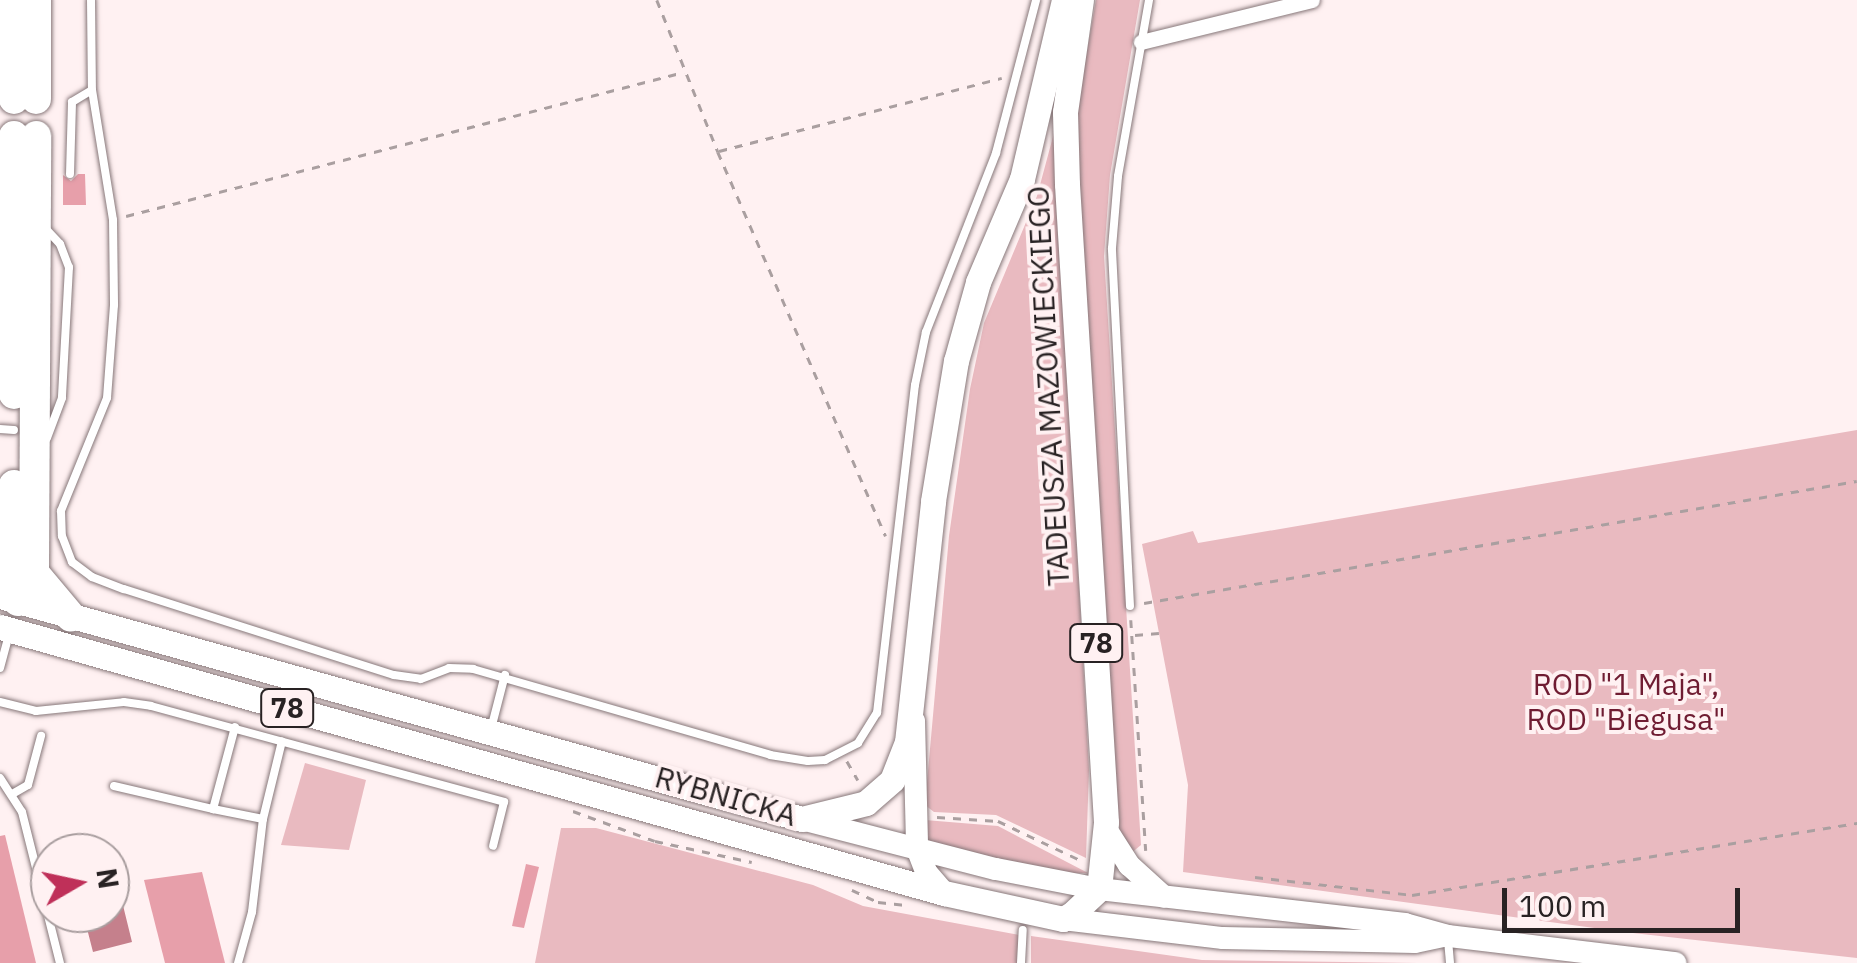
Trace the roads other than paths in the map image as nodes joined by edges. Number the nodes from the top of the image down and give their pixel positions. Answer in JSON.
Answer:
{"nodes":[{"id":1,"x":14,"y":0,"type":"edge"},
{"id":2,"x":36,"y":0,"type":"edge"},
{"id":3,"x":91,"y":0,"type":"edge"},
{"id":4,"x":1036,"y":0,"type":"edge"},
{"id":5,"x":1064,"y":0,"type":"edge"},
{"id":6,"x":1081,"y":0,"type":"edge"},
{"id":7,"x":1149,"y":0,"type":"edge"},
{"id":8,"x":1312,"y":0,"type":"edge"},
{"id":9,"x":1141,"y":42,"type":"junction"},
{"id":10,"x":92,"y":90,"type":"junction"},
{"id":11,"x":70,"y":174,"type":"dead end"},
{"id":12,"x":7,"y":430,"type":"edge"},
{"id":13,"x":6,"y":543,"type":"edge"},
{"id":14,"x":34,"y":574,"type":"junction"},
{"id":15,"x":1130,"y":606,"type":"road end"},
{"id":16,"x":7,"y":614,"type":"edge"},
{"id":17,"x":71,"y":616,"type":"junction"},
{"id":18,"x":0,"y":668,"type":"edge"},
{"id":19,"x":505,"y":675,"type":"junction"},
{"id":20,"x":0,"y":702,"type":"edge"},
{"id":21,"x":913,"y":713,"type":"junction"},
{"id":22,"x":235,"y":727,"type":"junction"},
{"id":23,"x":490,"y":733,"type":"junction"},
{"id":24,"x":41,"y":736,"type":"dead end"},
{"id":25,"x":282,"y":741,"type":"junction"},
{"id":26,"x":0,"y":778,"type":"edge"},
{"id":27,"x":114,"y":786,"type":"dead end"},
{"id":28,"x":14,"y":793,"type":"junction"},
{"id":29,"x":212,"y":809,"type":"junction"},
{"id":30,"x":262,"y":819,"type":"junction"},
{"id":31,"x":802,"y":820,"type":"junction"},
{"id":32,"x":1106,"y":830,"type":"junction"},
{"id":33,"x":492,"y":846,"type":"dead end"},
{"id":34,"x":917,"y":848,"type":"junction"},
{"id":35,"x":1094,"y":877,"type":"junction"},
{"id":36,"x":944,"y":893,"type":"junction"},
{"id":37,"x":1164,"y":898,"type":"junction"},
{"id":38,"x":1063,"y":919,"type":"junction"},
{"id":39,"x":1023,"y":930,"type":"dead end"},
{"id":40,"x":1448,"y":936,"type":"junction"},
{"id":41,"x":60,"y":963,"type":"edge"},
{"id":42,"x":238,"y":963,"type":"edge"},
{"id":43,"x":1022,"y":963,"type":"edge"},
{"id":44,"x":1450,"y":963,"type":"edge"},
{"id":45,"x":1675,"y":963,"type":"edge"}],
"edges":[{"from":1,"to":2,"type":"highway"},
{"from":3,"to":10,"type":"lane"},
{"from":4,"to":19,"type":"lane"},
{"from":5,"to":21,"type":"main road","name":"TADEUSZA MAZOWIECKIEGO","number":"78"},
{"from":6,"to":32,"type":"main road","name":"TADEUSZA MAZOWIECKIEGO","number":"78"},
{"from":7,"to":9,"type":"lane"},
{"from":8,"to":9,"type":"street"},
{"from":9,"to":15,"type":"lane"},
{"from":10,"to":11,"type":"lane"},
{"from":10,"to":19,"type":"lane"},
{"from":12,"to":13,"type":"highway"},
{"from":12,"to":14,"type":"highway"},
{"from":13,"to":16,"type":"highway"},
{"from":14,"to":16,"type":"highway"},
{"from":14,"to":17,"type":"highway"},
{"from":16,"to":17,"type":"main road","number":"78"},
{"from":16,"to":18,"type":"lane"},
{"from":16,"to":36,"type":"main road","name":"RYBNICKA","number":"78"},
{"from":17,"to":23,"type":"main road","number":"78"},
{"from":19,"to":23,"type":"lane"},
{"from":20,"to":22,"type":"lane"},
{"from":21,"to":31,"type":"main road","number":"78"},
{"from":21,"to":34,"type":"main road","name":"TADEUSZA MAZOWIECKIEGO"},
{"from":22,"to":25,"type":"lane"},
{"from":22,"to":29,"type":"lane"},
{"from":23,"to":31,"type":"main road","name":"RYBNICKA","number":"78"},
{"from":24,"to":28,"type":"lane"},
{"from":25,"to":30,"type":"lane"},
{"from":25,"to":33,"type":"lane"},
{"from":26,"to":28,"type":"lane"},
{"from":27,"to":29,"type":"lane"},
{"from":28,"to":41,"type":"lane"},
{"from":29,"to":30,"type":"lane"},
{"from":30,"to":42,"type":"lane"},
{"from":31,"to":34,"type":"main road","name":"RYBNICKA"},
{"from":32,"to":35,"type":"main road","name":"TADEUSZA MAZOWIECKIEGO","number":"78"},
{"from":32,"to":37,"type":"main road"},
{"from":34,"to":35,"type":"main road","name":"RYBNICKA"},
{"from":34,"to":36,"type":"main road"},
{"from":35,"to":37,"type":"main road","name":"RYBNICKA"},
{"from":35,"to":38,"type":"main road"},
{"from":36,"to":38,"type":"main road","name":"RYBNICKA","number":"78"},
{"from":37,"to":40,"type":"main road","name":"RYBNICKA"},
{"from":38,"to":40,"type":"main road","name":"RYBNICKA"},
{"from":39,"to":43,"type":"lane"},
{"from":40,"to":44,"type":"lane"},
{"from":40,"to":45,"type":"main road","name":"RYBNICKA"}]}
